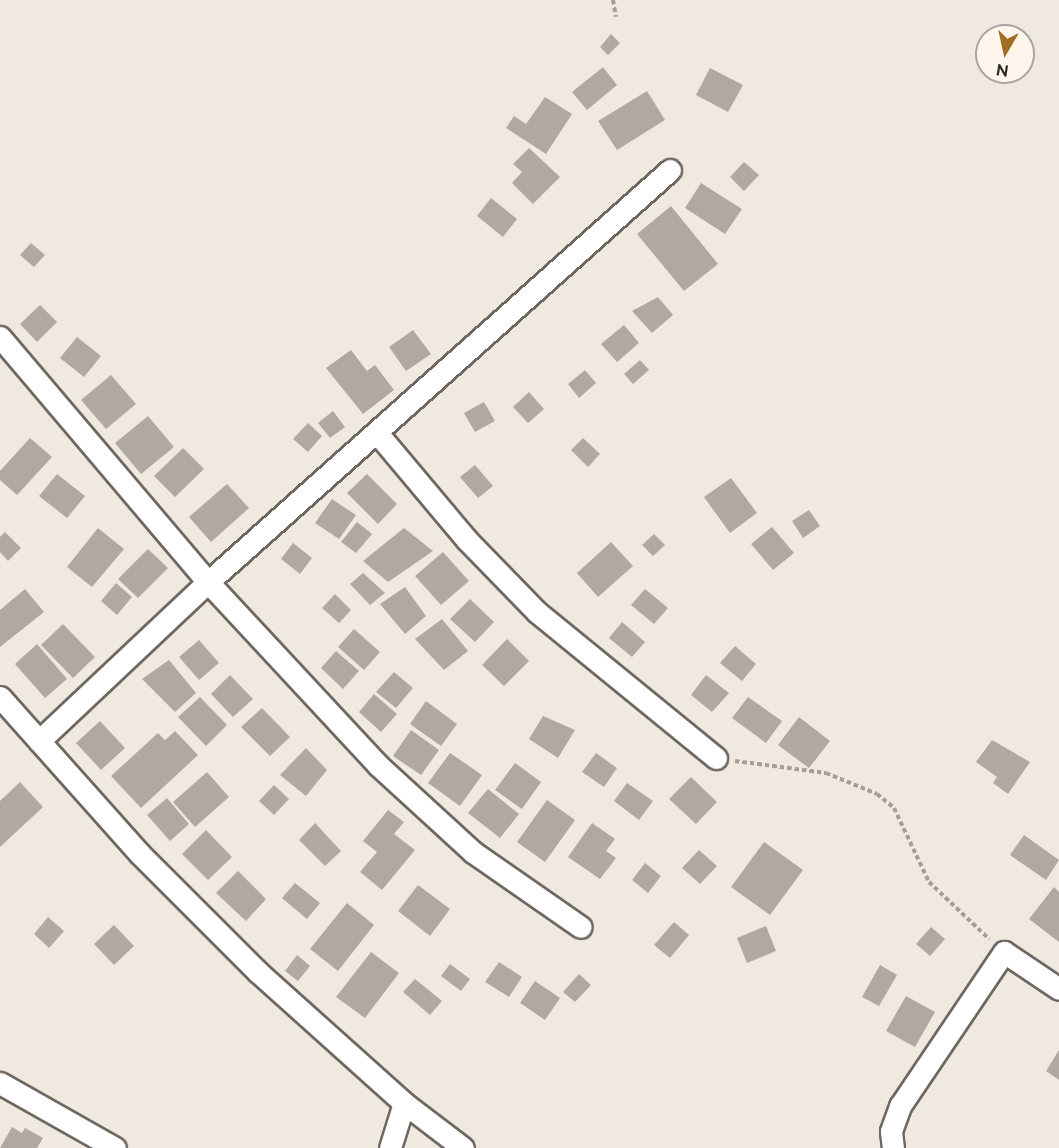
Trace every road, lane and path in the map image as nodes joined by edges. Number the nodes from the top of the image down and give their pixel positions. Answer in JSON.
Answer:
{"nodes":[{"id":1,"x":614,"y":0,"type":"edge"},
{"id":2,"x":616,"y":17,"type":"dead end"},
{"id":3,"x":670,"y":170,"type":"dead end"},
{"id":4,"x":0,"y":337,"type":"edge"},
{"id":5,"x":378,"y":434,"type":"junction"},
{"id":6,"x":208,"y":582,"type":"junction"},
{"id":7,"x":0,"y":697,"type":"edge"},
{"id":8,"x":39,"y":741,"type":"junction"},
{"id":9,"x":716,"y":758,"type":"joint"},
{"id":10,"x":581,"y":927,"type":"dead end"},
{"id":11,"x":1004,"y":952,"type":"junction"},
{"id":12,"x":1059,"y":989,"type":"edge"},
{"id":13,"x":0,"y":1083,"type":"edge"},
{"id":14,"x":404,"y":1103,"type":"junction"},
{"id":15,"x":115,"y":1148,"type":"edge"},
{"id":16,"x":390,"y":1148,"type":"edge"},
{"id":17,"x":463,"y":1148,"type":"edge"},
{"id":18,"x":893,"y":1148,"type":"edge"}],
"edges":[{"from":1,"to":2,"type":"path"},
{"from":3,"to":5,"type":"street"},
{"from":4,"to":6,"type":"street"},
{"from":5,"to":6,"type":"street"},
{"from":5,"to":9,"type":"street"},
{"from":6,"to":8,"type":"street"},
{"from":6,"to":10,"type":"street"},
{"from":7,"to":8,"type":"street"},
{"from":8,"to":14,"type":"street"},
{"from":9,"to":11,"type":"path"},
{"from":11,"to":12,"type":"street"},
{"from":11,"to":18,"type":"street"},
{"from":13,"to":15,"type":"street"},
{"from":14,"to":16,"type":"street"},
{"from":14,"to":17,"type":"street"}]}
